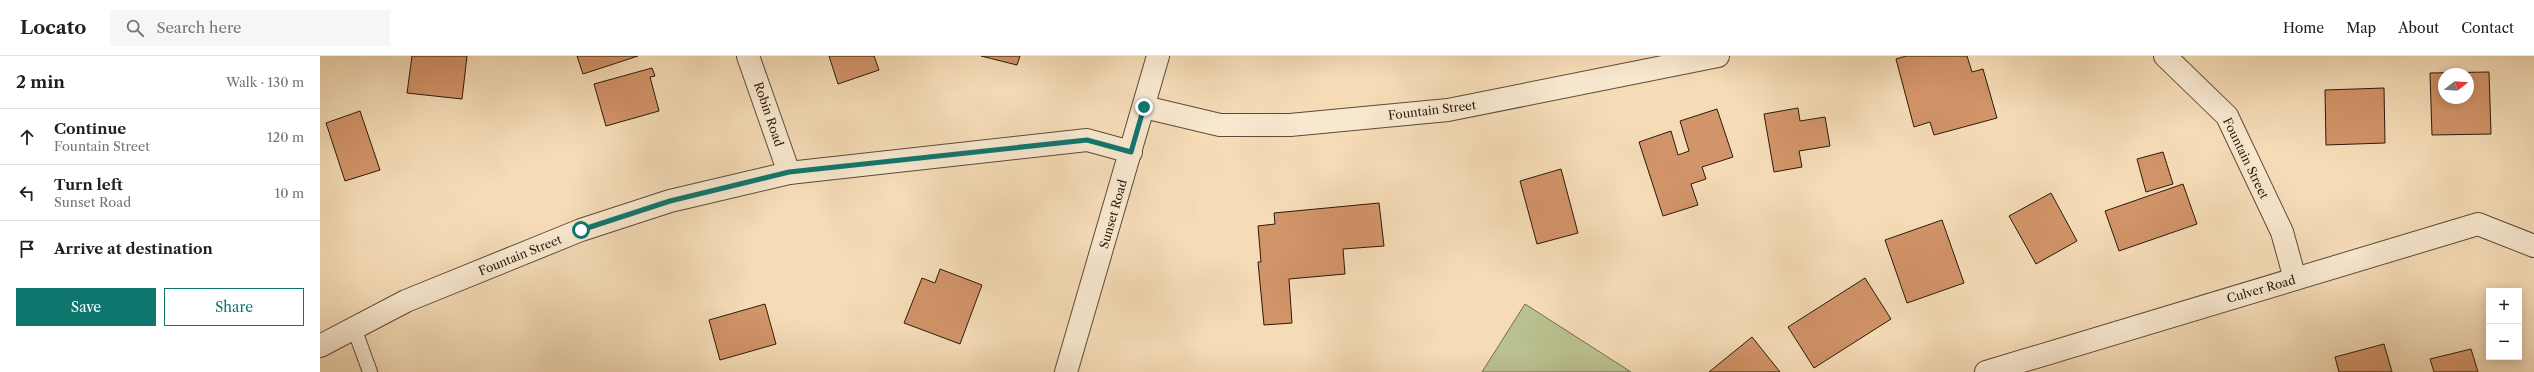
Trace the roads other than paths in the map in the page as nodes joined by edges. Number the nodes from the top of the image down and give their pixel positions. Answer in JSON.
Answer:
{"nodes":[{"id":1,"x":748,"y":56,"type":"edge"},
{"id":2,"x":1158,"y":56,"type":"edge"},
{"id":3,"x":1718,"y":56,"type":"edge"},
{"id":4,"x":2165,"y":56,"type":"edge"},
{"id":5,"x":1144,"y":107,"type":"junction"},
{"id":6,"x":1131,"y":152,"type":"junction"},
{"id":7,"x":789,"y":172,"type":"junction"},
{"id":8,"x":2534,"y":246,"type":"edge"},
{"id":9,"x":2295,"y":279,"type":"junction"},
{"id":10,"x":354,"y":328,"type":"junction"},
{"id":11,"x":320,"y":346,"type":"edge"},
{"id":12,"x":370,"y":372,"type":"edge"},
{"id":13,"x":1066,"y":372,"type":"edge"},
{"id":14,"x":1986,"y":372,"type":"edge"}],
"edges":[{"from":1,"to":7,"type":"street","name":"Robin Road"},
{"from":2,"to":5,"type":"street","name":"Sunset Road"},
{"from":3,"to":5,"type":"street","name":"Fountain Street"},
{"from":4,"to":9,"type":"street","name":"Fountain Street"},
{"from":5,"to":6,"type":"street","name":"Sunset Road"},
{"from":6,"to":7,"type":"street","name":"Fountain Street"},
{"from":6,"to":13,"type":"street","name":"Sunset Road"},
{"from":7,"to":10,"type":"street","name":"Fountain Street"},
{"from":8,"to":9,"type":"street","name":"Culver Road"},
{"from":9,"to":14,"type":"street","name":"Culver Road"},
{"from":10,"to":11,"type":"street","name":"Fountain Street"},
{"from":10,"to":12,"type":"lane"}]}
